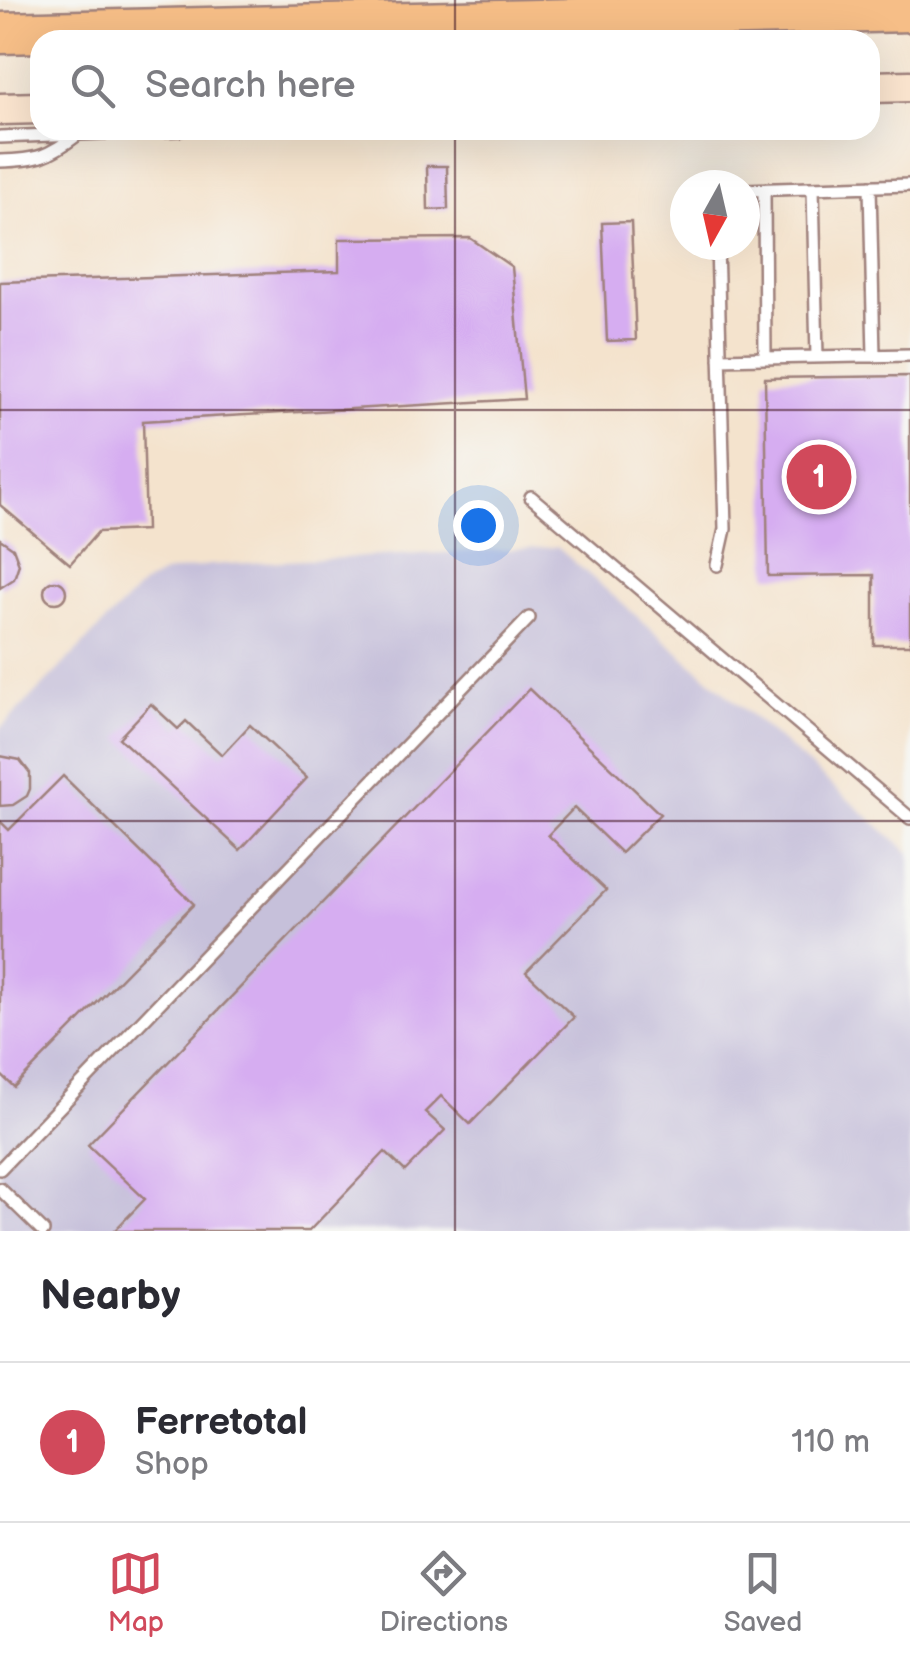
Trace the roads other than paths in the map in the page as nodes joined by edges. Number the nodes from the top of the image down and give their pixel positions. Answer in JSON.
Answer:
{"nodes":[{"id":1,"x":910,"y":11,"type":"edge"},
{"id":2,"x":124,"y":30,"type":"edge"},
{"id":3,"x":30,"y":32,"type":"edge"},
{"id":4,"x":0,"y":33,"type":"edge"},
{"id":5,"x":910,"y":86,"type":"edge"},
{"id":6,"x":880,"y":87,"type":"edge"},
{"id":7,"x":30,"y":108,"type":"edge"},
{"id":8,"x":0,"y":109,"type":"edge"},
{"id":9,"x":30,"y":136,"type":"edge"},
{"id":10,"x":0,"y":137,"type":"edge"},
{"id":11,"x":71,"y":140,"type":"edge"},
{"id":12,"x":0,"y":161,"type":"edge"},
{"id":13,"x":910,"y":185,"type":"edge"},
{"id":14,"x":870,"y":186,"type":"junction"},
{"id":15,"x":814,"y":188,"type":"junction"},
{"id":16,"x":760,"y":190,"type":"edge"},
{"id":17,"x":764,"y":190,"type":"junction"},
{"id":18,"x":717,"y":260,"type":"edge"},
{"id":19,"x":910,"y":355,"type":"edge"},
{"id":20,"x":874,"y":356,"type":"junction"},
{"id":21,"x":817,"y":357,"type":"junction"},
{"id":22,"x":765,"y":358,"type":"junction"},
{"id":23,"x":720,"y":359,"type":"junction"},
{"id":24,"x":531,"y":497,"type":"dead end"},
{"id":25,"x":717,"y":565,"type":"dead end"},
{"id":26,"x":529,"y":618,"type":"dead end"},
{"id":27,"x":910,"y":818,"type":"edge"},
{"id":28,"x":0,"y":1169,"type":"edge"},
{"id":29,"x":0,"y":1189,"type":"edge"},
{"id":30,"x":43,"y":1231,"type":"edge"}],
"edges":[{"from":1,"to":2,"type":"highway"},
{"from":3,"to":4,"type":"highway"},
{"from":5,"to":6,"type":"street"},
{"from":7,"to":8,"type":"street"},
{"from":9,"to":10,"type":"lane"},
{"from":11,"to":12,"type":"lane"},
{"from":13,"to":14,"type":"lane"},
{"from":14,"to":15,"type":"lane"},
{"from":14,"to":20,"type":"lane"},
{"from":15,"to":17,"type":"lane"},
{"from":15,"to":21,"type":"lane"},
{"from":16,"to":17,"type":"lane"},
{"from":17,"to":22,"type":"lane"},
{"from":18,"to":23,"type":"lane"},
{"from":19,"to":20,"type":"lane"},
{"from":20,"to":21,"type":"lane"},
{"from":21,"to":22,"type":"lane"},
{"from":22,"to":23,"type":"lane"},
{"from":23,"to":25,"type":"lane"},
{"from":24,"to":27,"type":"lane"},
{"from":26,"to":28,"type":"lane"},
{"from":29,"to":30,"type":"lane"}]}
